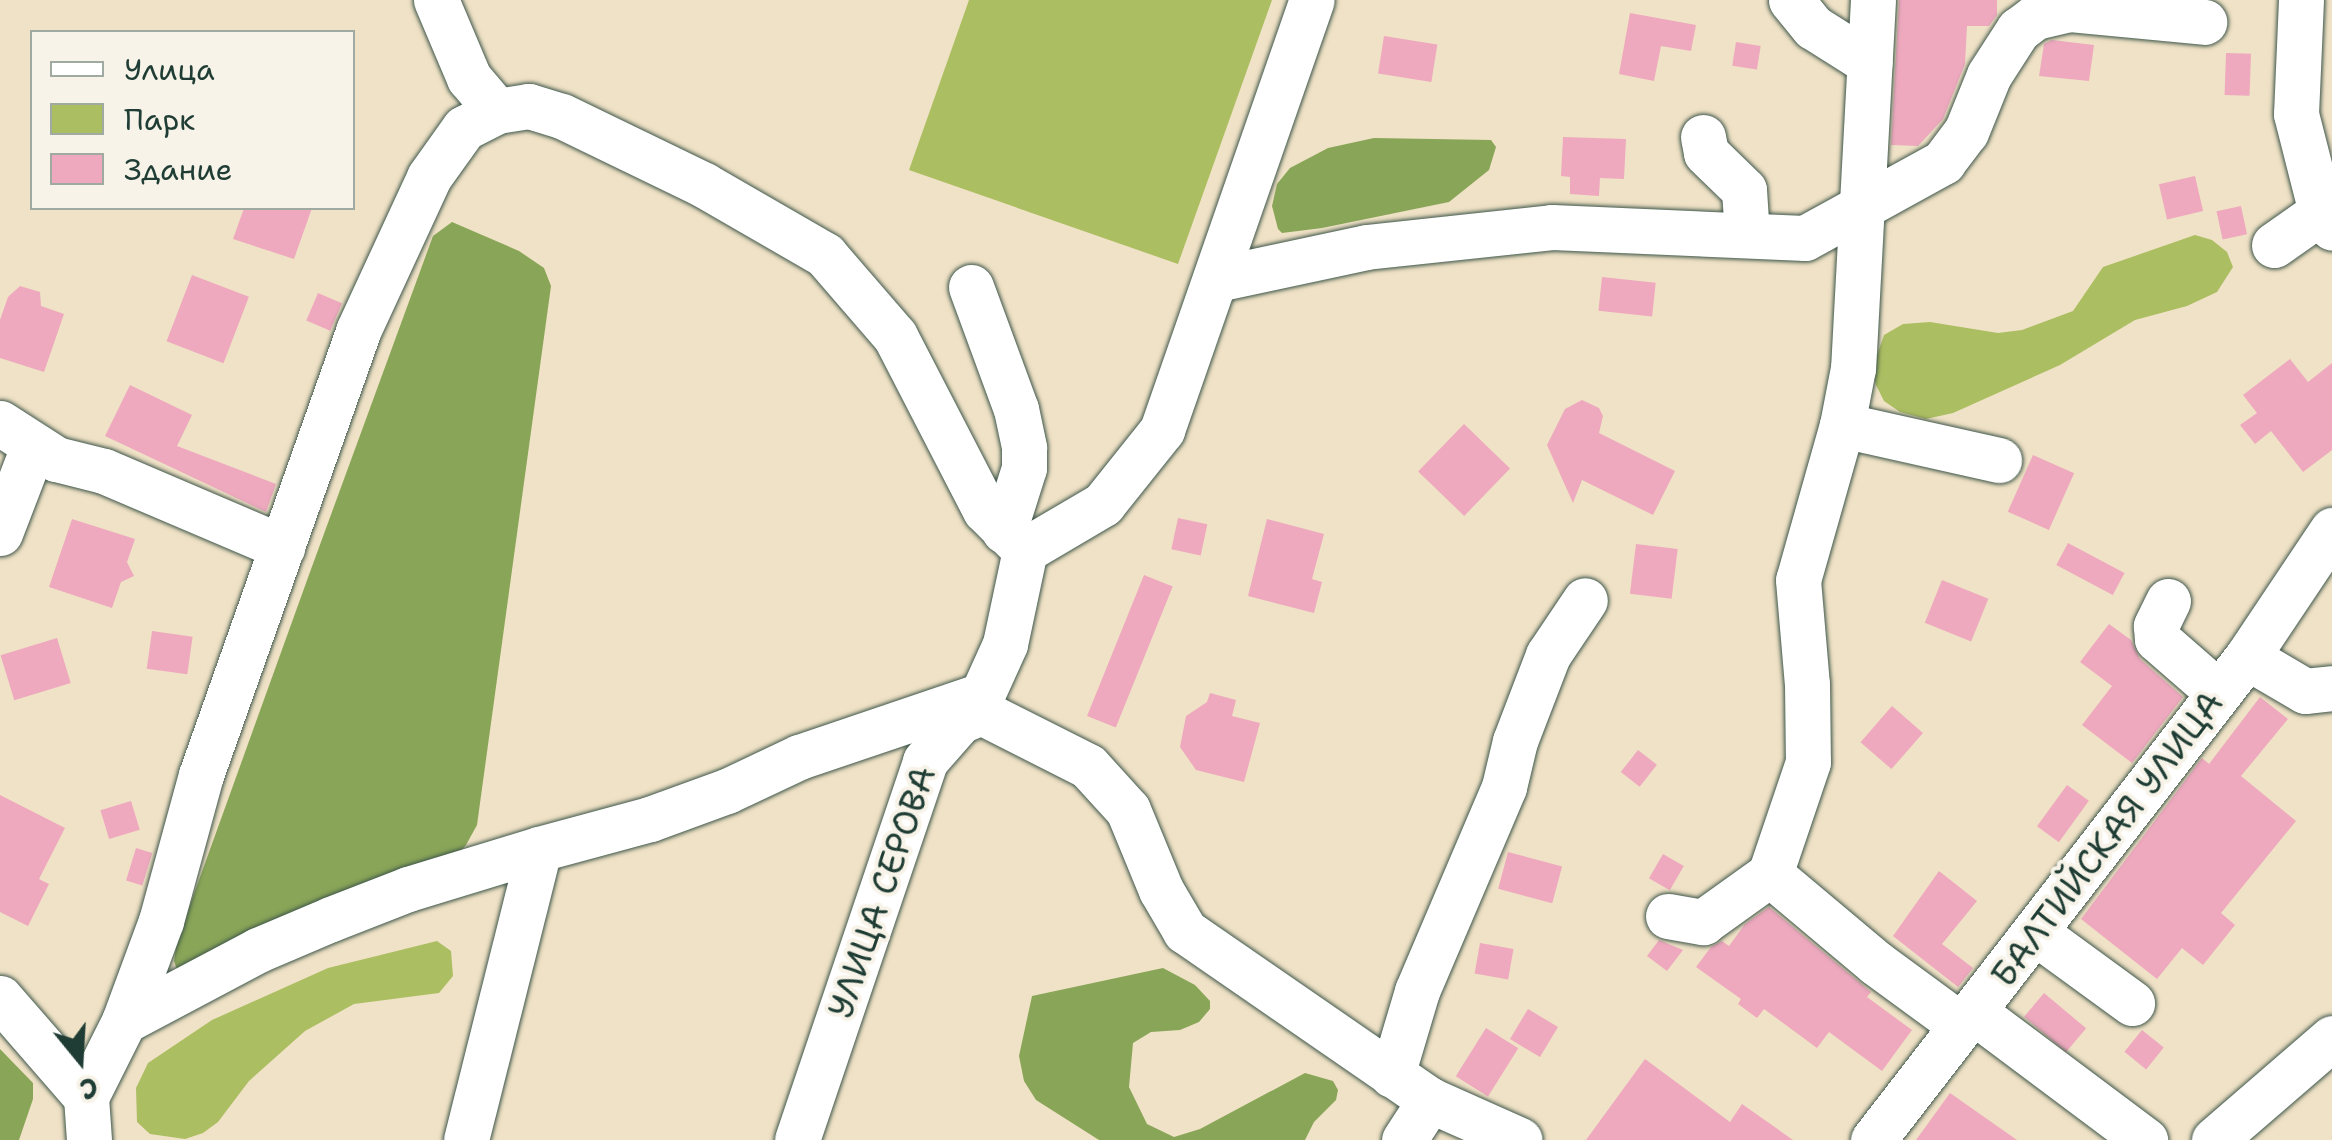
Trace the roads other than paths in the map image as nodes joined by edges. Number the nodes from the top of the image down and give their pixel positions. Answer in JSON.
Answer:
{"nodes":[{"id":1,"x":436,"y":0,"type":"edge"},
{"id":2,"x":1312,"y":0,"type":"edge"},
{"id":3,"x":1791,"y":0,"type":"edge"},
{"id":4,"x":1873,"y":0,"type":"edge"},
{"id":5,"x":2302,"y":0,"type":"edge"},
{"id":6,"x":2204,"y":22,"type":"dead end"},
{"id":7,"x":1870,"y":63,"type":"junction"},
{"id":8,"x":498,"y":111,"type":"junction"},
{"id":9,"x":1703,"y":137,"type":"dead end"},
{"id":10,"x":1864,"y":204,"type":"junction"},
{"id":11,"x":2327,"y":220,"type":"edge"},
{"id":12,"x":1748,"y":235,"type":"junction"},
{"id":13,"x":2274,"y":245,"type":"dead end"},
{"id":14,"x":1217,"y":279,"type":"junction"},
{"id":15,"x":971,"y":286,"type":"dead end"},
{"id":16,"x":1842,"y":425,"type":"junction"},
{"id":17,"x":16,"y":435,"type":"edge"},
{"id":18,"x":1999,"y":460,"type":"dead end"},
{"id":19,"x":2332,"y":530,"type":"edge"},
{"id":20,"x":0,"y":533,"type":"edge"},
{"id":21,"x":1014,"y":541,"type":"junction"},
{"id":22,"x":282,"y":547,"type":"junction"},
{"id":23,"x":1585,"y":600,"type":"dead end"},
{"id":24,"x":2168,"y":601,"type":"dead end"},
{"id":25,"x":2247,"y":656,"type":"junction"},
{"id":26,"x":2332,"y":688,"type":"edge"},
{"id":27,"x":2219,"y":693,"type":"junction"},
{"id":28,"x":982,"y":703,"type":"junction"},
{"id":29,"x":539,"y":849,"type":"junction"},
{"id":30,"x":1770,"y":874,"type":"junction"},
{"id":31,"x":1668,"y":916,"type":"dead end"},
{"id":32,"x":2036,"y":934,"type":"junction"},
{"id":33,"x":0,"y":998,"type":"edge"},
{"id":34,"x":2132,"y":1003,"type":"dead end"},
{"id":35,"x":1967,"y":1018,"type":"junction"},
{"id":36,"x":124,"y":1021,"type":"junction"},
{"id":37,"x":2332,"y":1038,"type":"edge"},
{"id":38,"x":1392,"y":1075,"type":"junction"},
{"id":39,"x":1430,"y":1100,"type":"junction"},
{"id":40,"x":88,"y":1119,"type":"edge"},
{"id":41,"x":466,"y":1140,"type":"edge"},
{"id":42,"x":797,"y":1140,"type":"edge"},
{"id":43,"x":1404,"y":1140,"type":"edge"},
{"id":44,"x":1520,"y":1140,"type":"edge"},
{"id":45,"x":1873,"y":1140,"type":"edge"},
{"id":46,"x":2145,"y":1140,"type":"edge"},
{"id":47,"x":2214,"y":1140,"type":"edge"}],
"edges":[{"from":1,"to":8,"type":"street"},
{"from":2,"to":14,"type":"street"},
{"from":3,"to":7,"type":"street"},
{"from":4,"to":7,"type":"street"},
{"from":5,"to":11,"type":"street"},
{"from":6,"to":10,"type":"street"},
{"from":7,"to":10,"type":"street"},
{"from":8,"to":21,"type":"street"},
{"from":8,"to":22,"type":"street"},
{"from":9,"to":12,"type":"street"},
{"from":10,"to":12,"type":"street"},
{"from":10,"to":16,"type":"street"},
{"from":11,"to":13,"type":"street"},
{"from":12,"to":14,"type":"street"},
{"from":14,"to":21,"type":"street"},
{"from":15,"to":21,"type":"street"},
{"from":16,"to":18,"type":"street"},
{"from":16,"to":30,"type":"street"},
{"from":17,"to":20,"type":"street"},
{"from":17,"to":22,"type":"street"},
{"from":19,"to":25,"type":"street","name":"БАЛТИЙСКАЯ УЛИЦА"},
{"from":21,"to":28,"type":"street"},
{"from":22,"to":36,"type":"street"},
{"from":23,"to":38,"type":"street"},
{"from":24,"to":27,"type":"street"},
{"from":25,"to":26,"type":"street"},
{"from":25,"to":27,"type":"street","name":"БАЛТИЙСКАЯ УЛИЦА"},
{"from":27,"to":32,"type":"street","name":"БАЛТИЙСКАЯ УЛИЦА"},
{"from":28,"to":29,"type":"street"},
{"from":28,"to":38,"type":"street"},
{"from":28,"to":42,"type":"street","name":"УЛИЦА СЕРОВА"},
{"from":29,"to":36,"type":"street"},
{"from":29,"to":41,"type":"street"},
{"from":30,"to":31,"type":"street"},
{"from":30,"to":35,"type":"street"},
{"from":32,"to":34,"type":"street"},
{"from":32,"to":35,"type":"street","name":"БАЛТИЙСКАЯ УЛИЦА"},
{"from":33,"to":40,"type":"street"},
{"from":35,"to":45,"type":"street","name":"БАЛТИЙСКАЯ УЛИЦА"},
{"from":35,"to":46,"type":"street"},
{"from":36,"to":40,"type":"street"},
{"from":37,"to":47,"type":"street"},
{"from":38,"to":39,"type":"street"},
{"from":39,"to":43,"type":"street"},
{"from":39,"to":44,"type":"street"}]}
